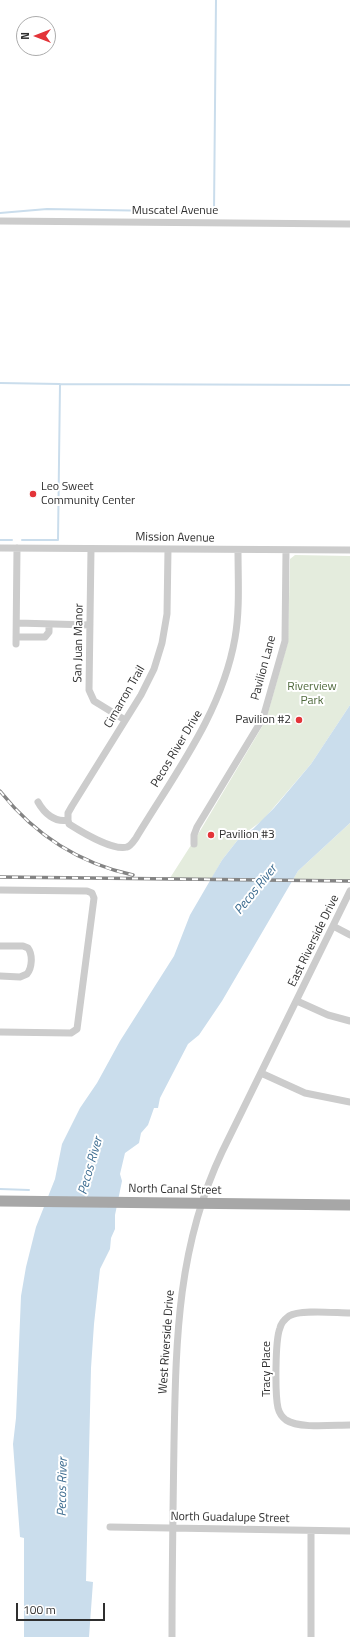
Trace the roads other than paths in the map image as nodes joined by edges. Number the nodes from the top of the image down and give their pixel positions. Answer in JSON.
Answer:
{"nodes":[{"id":1,"x":0,"y":221,"type":"edge"},
{"id":2,"x":350,"y":224,"type":"edge"},
{"id":3,"x":0,"y":548,"type":"edge"},
{"id":4,"x":17,"y":548,"type":"junction"},
{"id":5,"x":91,"y":549,"type":"junction"},
{"id":6,"x":168,"y":549,"type":"junction"},
{"id":7,"x":238,"y":550,"type":"junction"},
{"id":8,"x":286,"y":550,"type":"junction"},
{"id":9,"x":350,"y":550,"type":"edge"},
{"id":10,"x":16,"y":623,"type":"junction"},
{"id":11,"x":49,"y":624,"type":"junction"},
{"id":12,"x":90,"y":625,"type":"junction"},
{"id":13,"x":125,"y":720,"type":"junction"},
{"id":14,"x":38,"y":802,"type":"dead end"},
{"id":15,"x":68,"y":820,"type":"junction"},
{"id":16,"x":194,"y":844,"type":"dead end"},
{"id":17,"x":0,"y":890,"type":"edge"},
{"id":18,"x":350,"y":892,"type":"edge"},
{"id":19,"x":333,"y":926,"type":"junction"},
{"id":20,"x":350,"y":935,"type":"edge"},
{"id":21,"x":0,"y":946,"type":"edge"},
{"id":22,"x":0,"y":976,"type":"edge"},
{"id":23,"x":297,"y":1001,"type":"junction"},
{"id":24,"x":350,"y":1021,"type":"edge"},
{"id":25,"x":0,"y":1032,"type":"edge"},
{"id":26,"x":261,"y":1073,"type":"junction"},
{"id":27,"x":350,"y":1102,"type":"edge"},
{"id":28,"x":0,"y":1201,"type":"edge"},
{"id":29,"x":200,"y":1204,"type":"junction"},
{"id":30,"x":350,"y":1206,"type":"edge"},
{"id":31,"x":350,"y":1313,"type":"edge"},
{"id":32,"x":350,"y":1425,"type":"edge"},
{"id":33,"x":110,"y":1526,"type":"dead end"},
{"id":34,"x":172,"y":1528,"type":"junction"},
{"id":35,"x":311,"y":1531,"type":"junction"},
{"id":36,"x":350,"y":1531,"type":"edge"},
{"id":37,"x":172,"y":1637,"type":"edge"},
{"id":38,"x":311,"y":1637,"type":"edge"}],
"edges":[{"from":1,"to":2,"type":"street","name":"Muscatel Avenue"},
{"from":3,"to":4,"type":"street","name":"Mission Avenue"},
{"from":4,"to":5,"type":"street","name":"Mission Avenue"},
{"from":4,"to":10,"type":"street"},
{"from":5,"to":6,"type":"street","name":"Mission Avenue"},
{"from":5,"to":12,"type":"street","name":"San Juan Manor"},
{"from":6,"to":7,"type":"street","name":"Mission Avenue"},
{"from":6,"to":13,"type":"street","name":"Cimarron Trail"},
{"from":7,"to":8,"type":"street","name":"Mission Avenue"},
{"from":7,"to":15,"type":"street","name":"Pecos River Drive"},
{"from":8,"to":9,"type":"street","name":"Mission Avenue"},
{"from":8,"to":16,"type":"street","name":"Pavilion Lane"},
{"from":10,"to":11,"type":"street"},
{"from":10,"to":11,"type":"street"},
{"from":11,"to":12,"type":"street"},
{"from":12,"to":13,"type":"street","name":"San Juan Manor"},
{"from":13,"to":15,"type":"street","name":"Cimarron Trail"},
{"from":14,"to":15,"type":"street","name":"Pecos River Drive"},
{"from":17,"to":25,"type":"street"},
{"from":18,"to":19,"type":"street","name":"East Riverside Drive"},
{"from":19,"to":20,"type":"street"},
{"from":19,"to":23,"type":"street","name":"East Riverside Drive"},
{"from":21,"to":22,"type":"street"},
{"from":23,"to":24,"type":"street"},
{"from":23,"to":26,"type":"street","name":"West Riverside Drive"},
{"from":26,"to":27,"type":"street"},
{"from":26,"to":29,"type":"street","name":"West Riverside Drive"},
{"from":28,"to":29,"type":"main road","name":"North Canal Street"},
{"from":29,"to":30,"type":"main road","name":"North Canal Street"},
{"from":29,"to":34,"type":"street","name":"West Riverside Drive"},
{"from":31,"to":32,"type":"street","name":"Tracy Place"},
{"from":33,"to":34,"type":"street","name":"North Guadalupe Street"},
{"from":34,"to":35,"type":"street","name":"North Guadalupe Street"},
{"from":34,"to":37,"type":"street","name":"West Riverside Drive"},
{"from":35,"to":36,"type":"street","name":"North Guadalupe Street"},
{"from":35,"to":38,"type":"street"}]}
